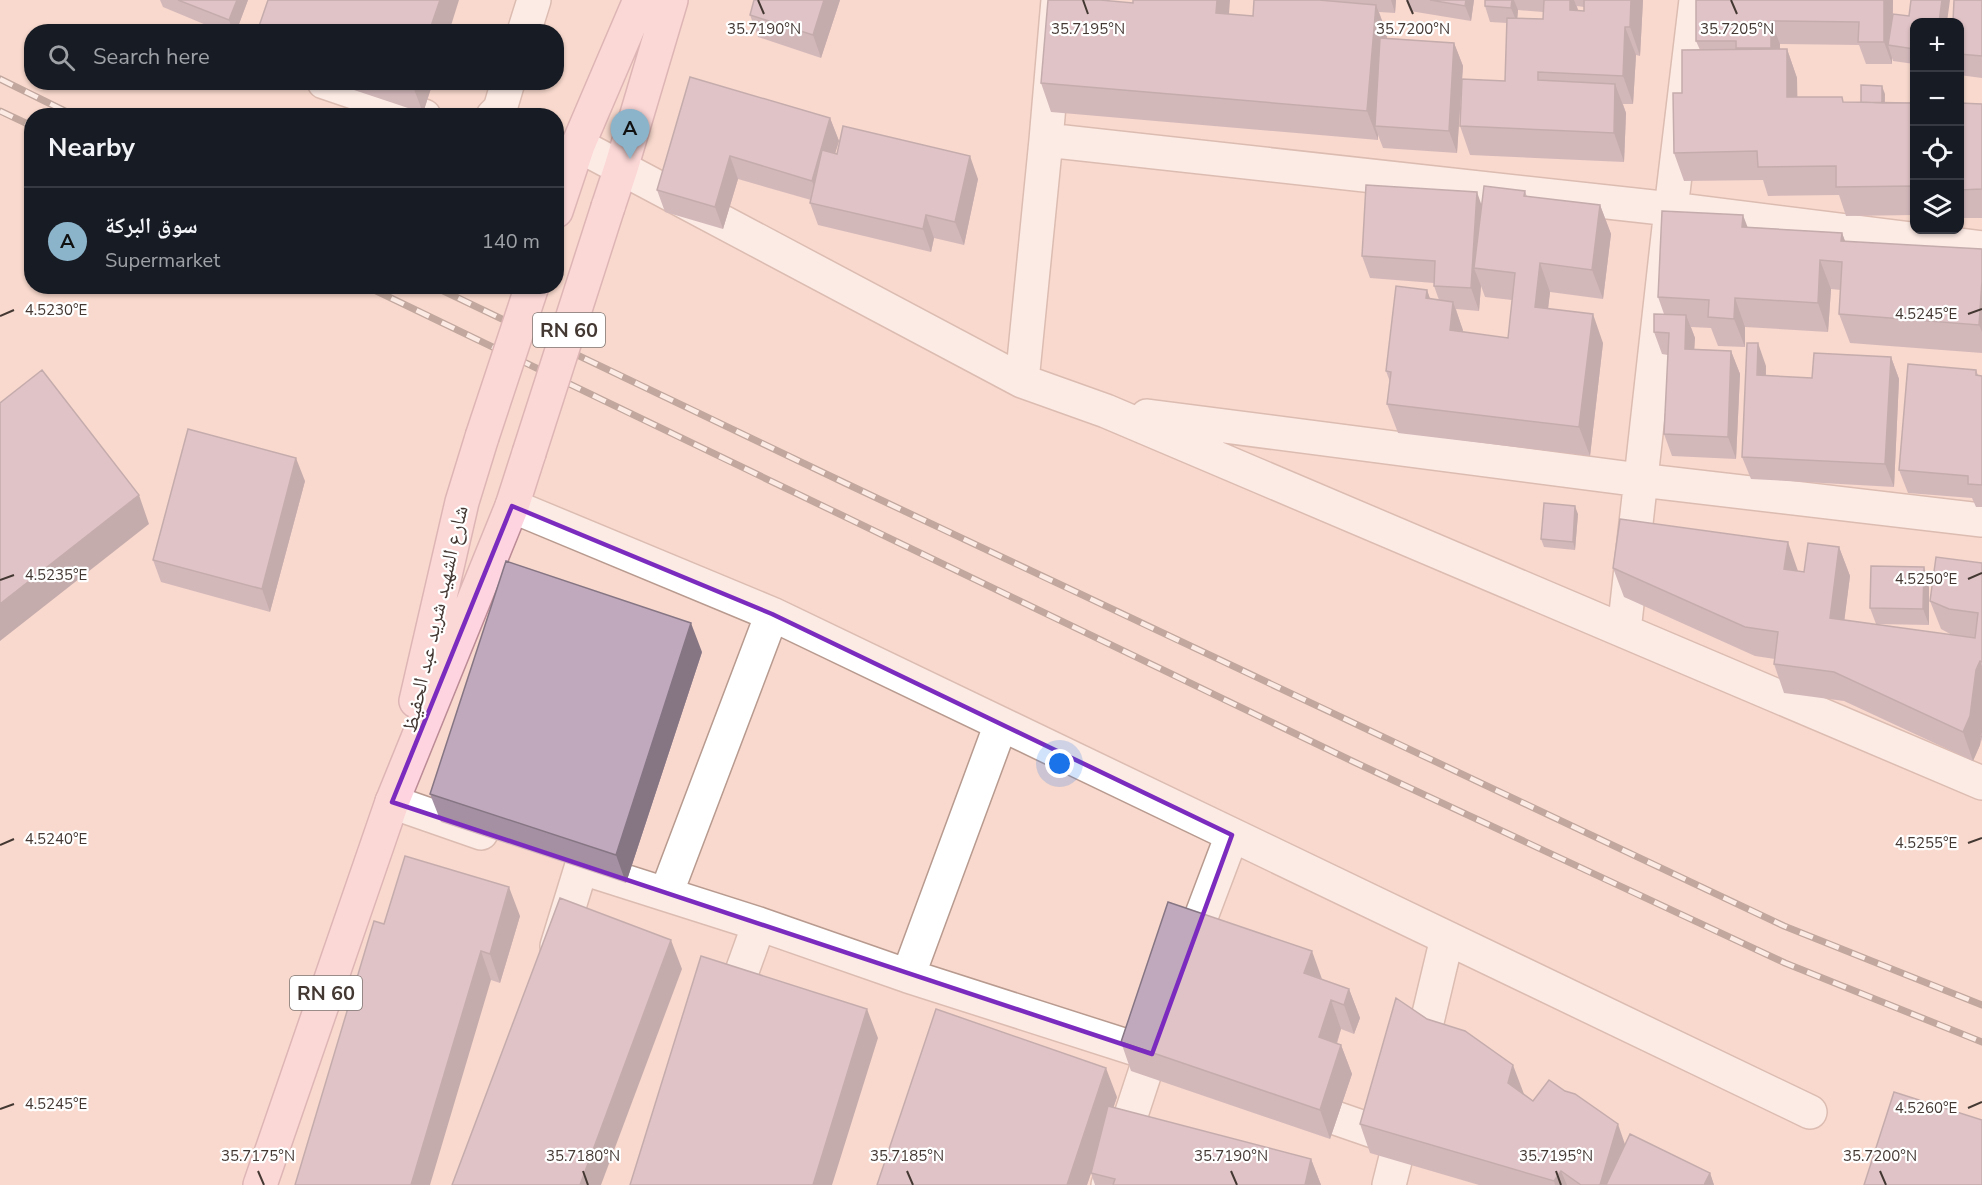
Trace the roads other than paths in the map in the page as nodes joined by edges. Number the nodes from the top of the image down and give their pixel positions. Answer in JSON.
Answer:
{"nodes":[{"id":1,"x":534,"y":0,"type":"edge"},
{"id":2,"x":640,"y":0,"type":"edge"},
{"id":3,"x":671,"y":0,"type":"edge"},
{"id":4,"x":1058,"y":0,"type":"edge"},
{"id":5,"x":1696,"y":0,"type":"edge"},
{"id":6,"x":526,"y":24,"type":"edge"},
{"id":7,"x":347,"y":90,"type":"edge"},
{"id":8,"x":506,"y":90,"type":"edge"},
{"id":9,"x":400,"y":108,"type":"edge"},
{"id":10,"x":500,"y":108,"type":"edge"},
{"id":11,"x":1046,"y":140,"type":"junction"},
{"id":12,"x":578,"y":145,"type":"junction"},
{"id":13,"x":621,"y":168,"type":"junction"},
{"id":14,"x":564,"y":188,"type":"edge"},
{"id":15,"x":1671,"y":209,"type":"junction"},
{"id":16,"x":1982,"y":248,"type":"edge"},
{"id":17,"x":529,"y":294,"type":"edge"},
{"id":18,"x":1022,"y":381,"type":"junction"},
{"id":19,"x":1106,"y":411,"type":"junction"},
{"id":20,"x":1640,"y":480,"type":"junction"},
{"id":21,"x":512,"y":506,"type":"junction"},
{"id":22,"x":1982,"y":520,"type":"edge"},
{"id":23,"x":772,"y":614,"type":"junction"},
{"id":24,"x":1624,"y":631,"type":"junction"},
{"id":25,"x":1001,"y":724,"type":"junction"},
{"id":26,"x":1982,"y":783,"type":"edge"},
{"id":27,"x":392,"y":802,"type":"junction"},
{"id":28,"x":1232,"y":835,"type":"junction"},
{"id":29,"x":503,"y":840,"type":"edge"},
{"id":30,"x":548,"y":856,"type":"edge"},
{"id":31,"x":581,"y":868,"type":"junction"},
{"id":32,"x":666,"y":894,"type":"junction"},
{"id":33,"x":759,"y":924,"type":"junction"},
{"id":34,"x":1446,"y":938,"type":"junction"},
{"id":35,"x":549,"y":970,"type":"edge"},
{"id":36,"x":908,"y":976,"type":"junction"},
{"id":37,"x":954,"y":991,"type":"junction"},
{"id":38,"x":943,"y":1023,"type":"edge"},
{"id":39,"x":716,"y":1044,"type":"edge"},
{"id":40,"x":1152,"y":1054,"type":"junction"},
{"id":41,"x":1197,"y":1069,"type":"edge"},
{"id":42,"x":1264,"y":1093,"type":"edge"},
{"id":43,"x":1810,"y":1112,"type":"dead end"},
{"id":44,"x":1400,"y":1140,"type":"junction"},
{"id":45,"x":1433,"y":1153,"type":"edge"},
{"id":46,"x":260,"y":1185,"type":"edge"},
{"id":47,"x":1108,"y":1185,"type":"edge"},
{"id":48,"x":1389,"y":1185,"type":"edge"}],
"edges":[{"from":1,"to":6,"type":"street"},
{"from":2,"to":12,"type":"main road"},
{"from":3,"to":13,"type":"main road","number":"RN 60"},
{"from":4,"to":11,"type":"street"},
{"from":5,"to":15,"type":"street"},
{"from":7,"to":9,"type":"street"},
{"from":8,"to":10,"type":"street"},
{"from":11,"to":15,"type":"street"},
{"from":11,"to":18,"type":"street"},
{"from":12,"to":13,"type":"street"},
{"from":12,"to":14,"type":"main road"},
{"from":13,"to":18,"type":"street"},
{"from":13,"to":21,"type":"main road","name":"شارع الشهيد شريد عبد الحفيظ","number":"RN 60","bridge":true},
{"from":15,"to":16,"type":"street"},
{"from":15,"to":20,"type":"street"},
{"from":17,"to":27,"type":"main road","name":"شارع الشهيد شريد عبد الحفيظ","number":"RN 60","bridge":true},
{"from":18,"to":19,"type":"street"},
{"from":19,"to":20,"type":"street"},
{"from":19,"to":24,"type":"street"},
{"from":20,"to":22,"type":"street"},
{"from":20,"to":24,"type":"street"},
{"from":21,"to":23,"type":"street"},
{"from":21,"to":27,"type":"main road","name":"شارع الشهيد شريد عبد الحفيظ","number":"RN 60"},
{"from":23,"to":25,"type":"street"},
{"from":23,"to":32,"type":"street"},
{"from":24,"to":26,"type":"street"},
{"from":25,"to":28,"type":"street"},
{"from":25,"to":36,"type":"street"},
{"from":27,"to":29,"type":"street"},
{"from":27,"to":46,"type":"main road","name":"شارع الشهيد شريد عبد الحفيظ","number":"RN 60"},
{"from":28,"to":34,"type":"street"},
{"from":28,"to":40,"type":"street"},
{"from":30,"to":31,"type":"street"},
{"from":31,"to":32,"type":"street"},
{"from":31,"to":35,"type":"street"},
{"from":32,"to":33,"type":"street"},
{"from":33,"to":36,"type":"street"},
{"from":33,"to":39,"type":"street"},
{"from":34,"to":43,"type":"street"},
{"from":34,"to":44,"type":"street"},
{"from":36,"to":37,"type":"street"},
{"from":37,"to":38,"type":"street"},
{"from":37,"to":40,"type":"street"},
{"from":40,"to":41,"type":"street"},
{"from":40,"to":47,"type":"street"},
{"from":42,"to":44,"type":"street"},
{"from":44,"to":45,"type":"street"},
{"from":44,"to":48,"type":"street"}]}
